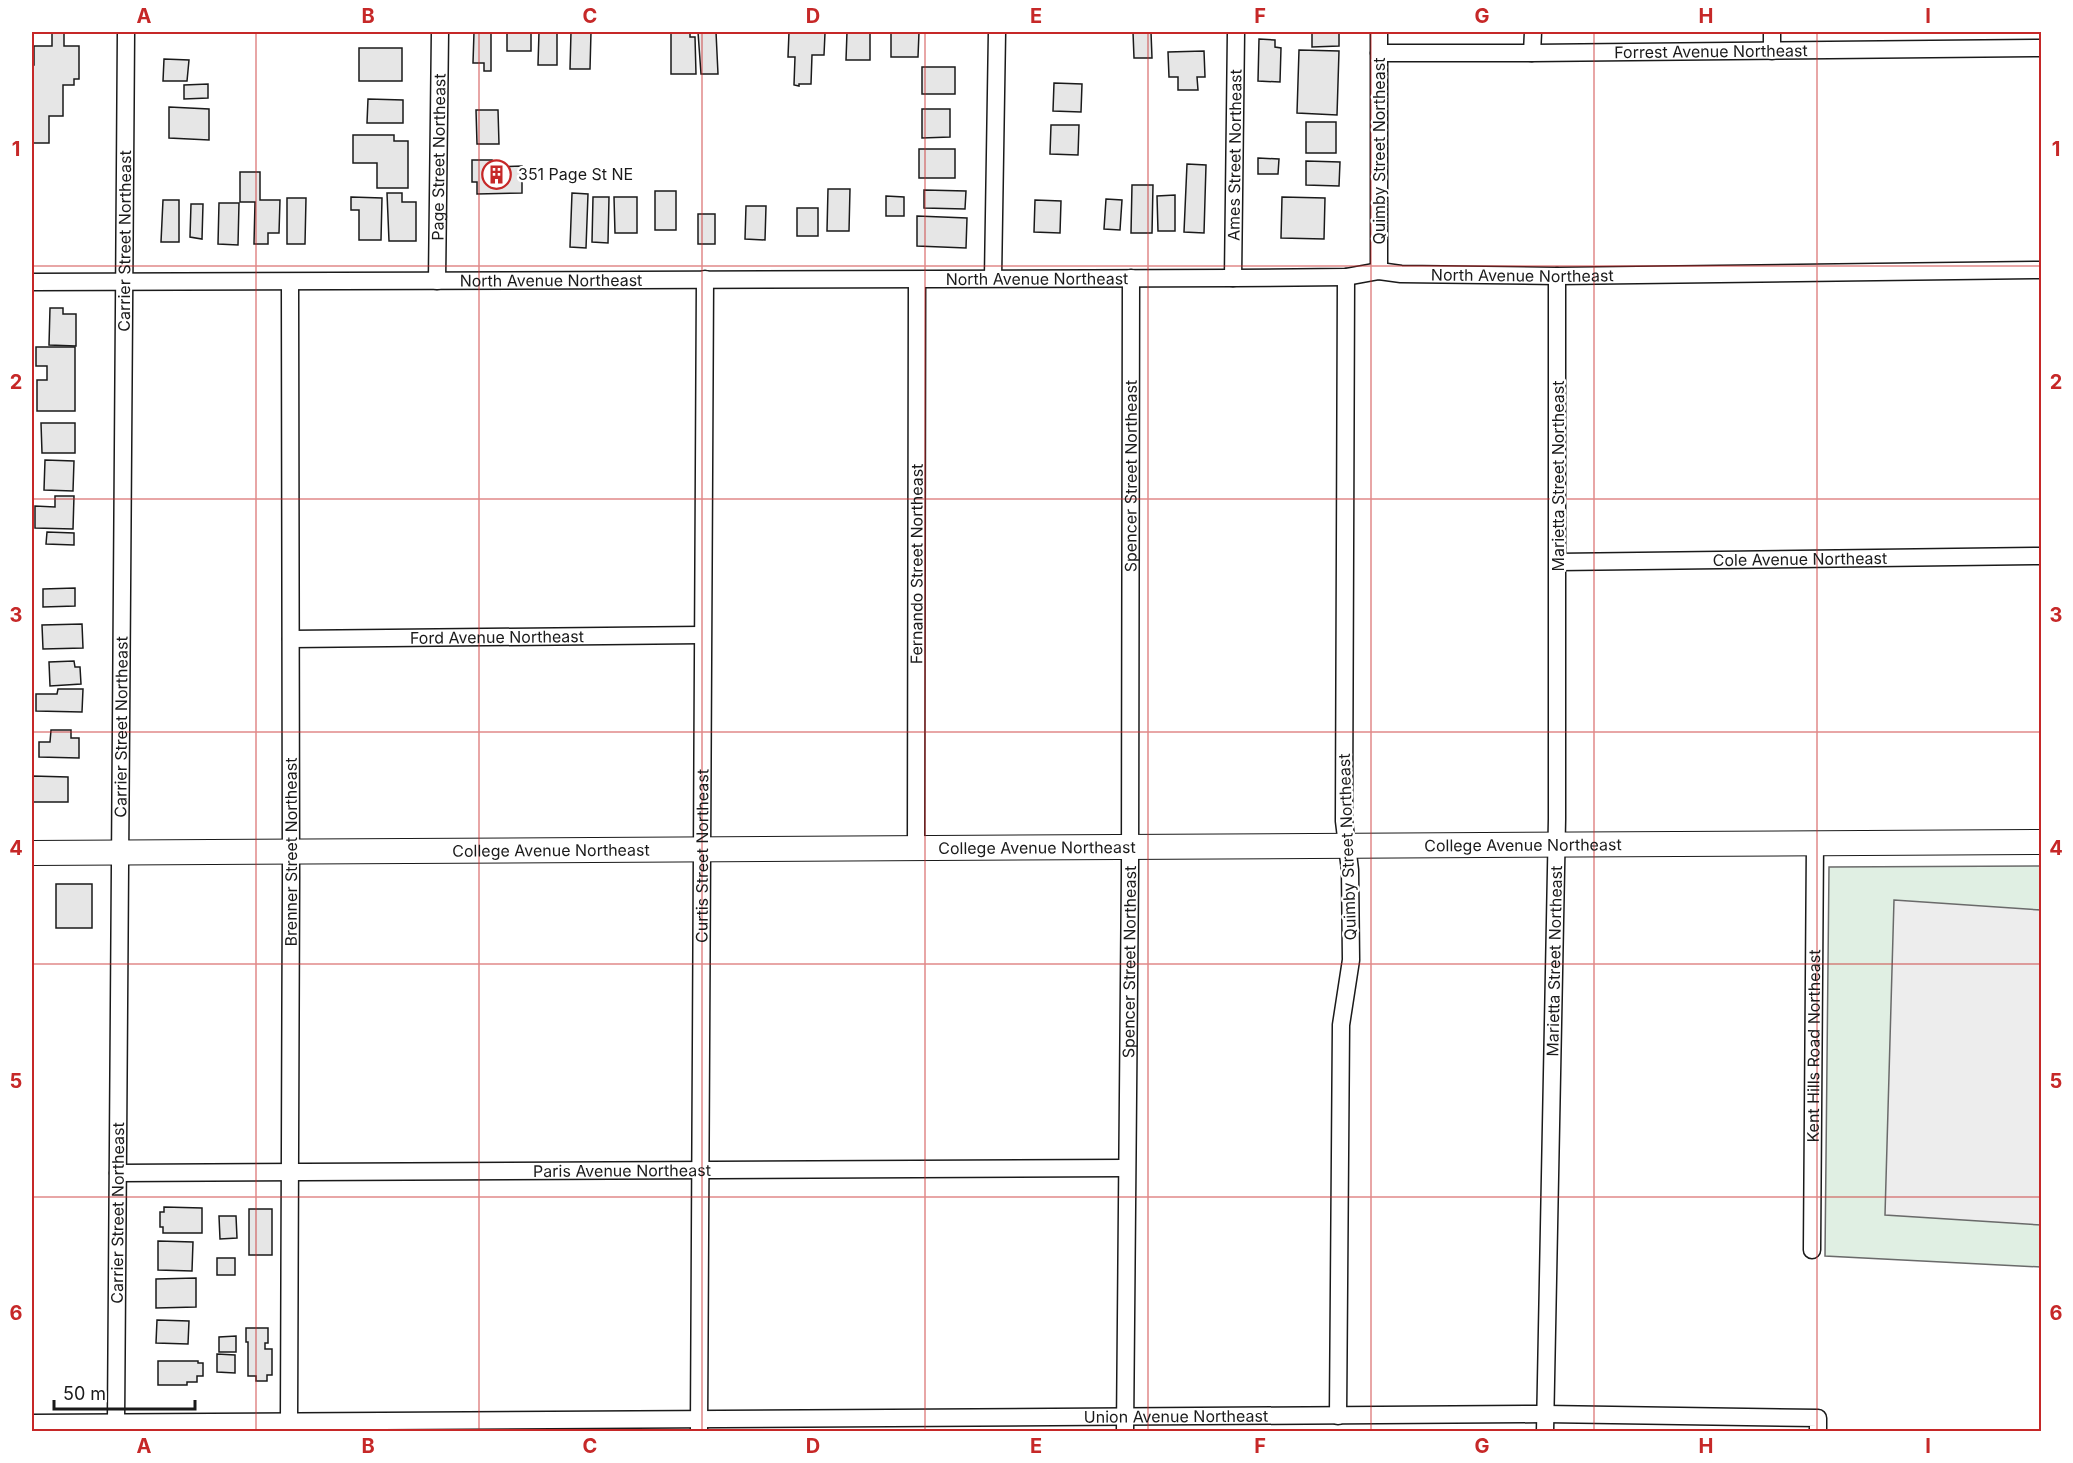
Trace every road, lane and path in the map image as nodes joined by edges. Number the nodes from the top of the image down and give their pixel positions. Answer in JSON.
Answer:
{"nodes":[{"id":1,"x":126,"y":32,"type":"edge"},
{"id":2,"x":440,"y":32,"type":"edge"},
{"id":3,"x":997,"y":32,"type":"edge"},
{"id":4,"x":1236,"y":32,"type":"edge"},
{"id":5,"x":1379,"y":32,"type":"edge"},
{"id":6,"x":1533,"y":32,"type":"edge"},
{"id":7,"x":1772,"y":32,"type":"edge"},
{"id":8,"x":2042,"y":48,"type":"edge"},
{"id":9,"x":1772,"y":51,"type":"junction"},
{"id":10,"x":1379,"y":53,"type":"junction"},
{"id":11,"x":1532,"y":53,"type":"junction"},
{"id":12,"x":2042,"y":270,"type":"edge"},
{"id":13,"x":1379,"y":271,"type":"junction"},
{"id":14,"x":1557,"y":276,"type":"junction"},
{"id":15,"x":1346,"y":277,"type":"junction"},
{"id":16,"x":993,"y":278,"type":"junction"},
{"id":17,"x":705,"y":279,"type":"junction"},
{"id":18,"x":1131,"y":279,"type":"junction"},
{"id":19,"x":1233,"y":279,"type":"junction"},
{"id":20,"x":918,"y":280,"type":"junction"},
{"id":21,"x":124,"y":281,"type":"junction"},
{"id":22,"x":32,"y":282,"type":"edge"},
{"id":23,"x":290,"y":282,"type":"junction"},
{"id":24,"x":437,"y":282,"type":"junction"},
{"id":25,"x":2042,"y":556,"type":"edge"},
{"id":26,"x":1558,"y":562,"type":"junction"},
{"id":27,"x":702,"y":635,"type":"junction"},
{"id":28,"x":291,"y":639,"type":"junction"},
{"id":29,"x":2042,"y":842,"type":"edge"},
{"id":30,"x":1557,"y":843,"type":"junction"},
{"id":31,"x":1815,"y":843,"type":"junction"},
{"id":32,"x":1347,"y":844,"type":"junction"},
{"id":33,"x":1130,"y":847,"type":"junction"},
{"id":34,"x":916,"y":849,"type":"junction"},
{"id":35,"x":703,"y":850,"type":"junction"},
{"id":36,"x":291,"y":851,"type":"junction"},
{"id":37,"x":121,"y":852,"type":"junction"},
{"id":38,"x":32,"y":853,"type":"edge"},
{"id":39,"x":1126,"y":1168,"type":"junction"},
{"id":40,"x":701,"y":1171,"type":"junction"},
{"id":41,"x":118,"y":1173,"type":"junction"},
{"id":42,"x":288,"y":1174,"type":"junction"},
{"id":43,"x":1812,"y":1250,"type":"dead end"},
{"id":44,"x":1338,"y":1416,"type":"junction"},
{"id":45,"x":289,"y":1422,"type":"junction"},
{"id":46,"x":32,"y":1423,"type":"edge"},
{"id":47,"x":116,"y":1423,"type":"junction"},
{"id":48,"x":1545,"y":1423,"type":"edge"},
{"id":49,"x":1126,"y":1424,"type":"edge"},
{"id":50,"x":1310,"y":1424,"type":"edge"},
{"id":51,"x":1818,"y":1425,"type":"edge"},
{"id":52,"x":699,"y":1426,"type":"edge"},
{"id":53,"x":411,"y":1427,"type":"edge"}],
"edges":[{"from":1,"to":21,"type":"street","name":"Carrier Street Northeast"},
{"from":2,"to":24,"type":"street","name":"Page Street Northeast"},
{"from":3,"to":16,"type":"street"},
{"from":4,"to":19,"type":"street","name":"Ames Street Northeast"},
{"from":5,"to":10,"type":"street","name":"Quimby Street Northeast"},
{"from":6,"to":11,"type":"street"},
{"from":7,"to":9,"type":"street"},
{"from":8,"to":9,"type":"street","name":"Forrest Avenue Northeast"},
{"from":9,"to":11,"type":"street","name":"Forrest Avenue Northeast"},
{"from":10,"to":11,"type":"street","name":"Forrest Avenue Northeast"},
{"from":10,"to":13,"type":"street","name":"Quimby Street Northeast"},
{"from":12,"to":14,"type":"street","name":"North Avenue Northeast"},
{"from":13,"to":14,"type":"street","name":"North Avenue Northeast"},
{"from":13,"to":15,"type":"street","name":"North Avenue Northeast"},
{"from":14,"to":26,"type":"street","name":"Marietta Street Northeast"},
{"from":15,"to":19,"type":"street","name":"North Avenue Northeast"},
{"from":15,"to":32,"type":"street","name":"Quimby Street Northeast"},
{"from":16,"to":18,"type":"street","name":"North Avenue Northeast"},
{"from":16,"to":20,"type":"street","name":"North Avenue Northeast"},
{"from":17,"to":20,"type":"street","name":"North Avenue Northeast"},
{"from":17,"to":24,"type":"street","name":"North Avenue Northeast"},
{"from":17,"to":27,"type":"street","name":"Curtis Street Northeast"},
{"from":18,"to":19,"type":"street","name":"North Avenue Northeast"},
{"from":18,"to":33,"type":"street","name":"Spencer Street Northeast"},
{"from":20,"to":34,"type":"street","name":"Fernando Street Northeast"},
{"from":21,"to":22,"type":"street","name":"North Avenue Northeast"},
{"from":21,"to":23,"type":"street","name":"North Avenue Northeast"},
{"from":21,"to":37,"type":"street","name":"Carrier Street Northeast"},
{"from":23,"to":24,"type":"street","name":"North Avenue Northeast"},
{"from":23,"to":28,"type":"street","name":"Brenner Street Northeast"},
{"from":25,"to":26,"type":"street","name":"Cole Avenue Northeast"},
{"from":26,"to":30,"type":"street","name":"Marietta Street Northeast"},
{"from":27,"to":28,"type":"street","name":"Ford Avenue Northeast"},
{"from":27,"to":35,"type":"street","name":"Curtis Street Northeast"},
{"from":28,"to":36,"type":"street","name":"Brenner Street Northeast"},
{"from":29,"to":31,"type":"street","name":"College Avenue Northeast"},
{"from":30,"to":31,"type":"street","name":"College Avenue Northeast"},
{"from":30,"to":32,"type":"street","name":"College Avenue Northeast"},
{"from":30,"to":48,"type":"street","name":"Marietta Street Northeast"},
{"from":31,"to":43,"type":"street","name":"Kent Hills Road Northeast"},
{"from":32,"to":33,"type":"street","name":"College Avenue Northeast"},
{"from":32,"to":44,"type":"street","name":"Quimby Street Northeast"},
{"from":33,"to":34,"type":"street","name":"College Avenue Northeast"},
{"from":33,"to":39,"type":"street","name":"Spencer Street Northeast"},
{"from":34,"to":35,"type":"street","name":"College Avenue Northeast"},
{"from":35,"to":36,"type":"street","name":"College Avenue Northeast"},
{"from":35,"to":40,"type":"street","name":"Curtis Street Northeast"},
{"from":36,"to":37,"type":"street","name":"College Avenue Northeast"},
{"from":36,"to":42,"type":"street","name":"Brenner Street Northeast"},
{"from":37,"to":38,"type":"street","name":"College Avenue Northeast"},
{"from":37,"to":41,"type":"street","name":"Carrier Street Northeast"},
{"from":39,"to":40,"type":"street","name":"Paris Avenue Northeast"},
{"from":39,"to":49,"type":"street","name":"Spencer Street Northeast"},
{"from":40,"to":42,"type":"street","name":"Paris Avenue Northeast"},
{"from":40,"to":52,"type":"street","name":"Curtis Street Northeast"},
{"from":41,"to":42,"type":"street","name":"Paris Avenue Northeast"},
{"from":41,"to":47,"type":"street","name":"Carrier Street Northeast"},
{"from":42,"to":45,"type":"street","name":"Brenner Street Northeast"},
{"from":44,"to":48,"type":"street","name":"Union Avenue Northeast"},
{"from":44,"to":50,"type":"street","name":"Union Avenue Northeast"},
{"from":45,"to":47,"type":"street","name":"Union Avenue Northeast"},
{"from":45,"to":53,"type":"street","name":"Union Avenue Northeast"},
{"from":46,"to":47,"type":"street","name":"Union Avenue Northeast"},
{"from":48,"to":51,"type":"street","name":"Union Avenue Northeast"},
{"from":49,"to":50,"type":"street","name":"Union Avenue Northeast"},
{"from":49,"to":52,"type":"street","name":"Union Avenue Northeast"},
{"from":52,"to":53,"type":"street","name":"Union Avenue Northeast"}]}
